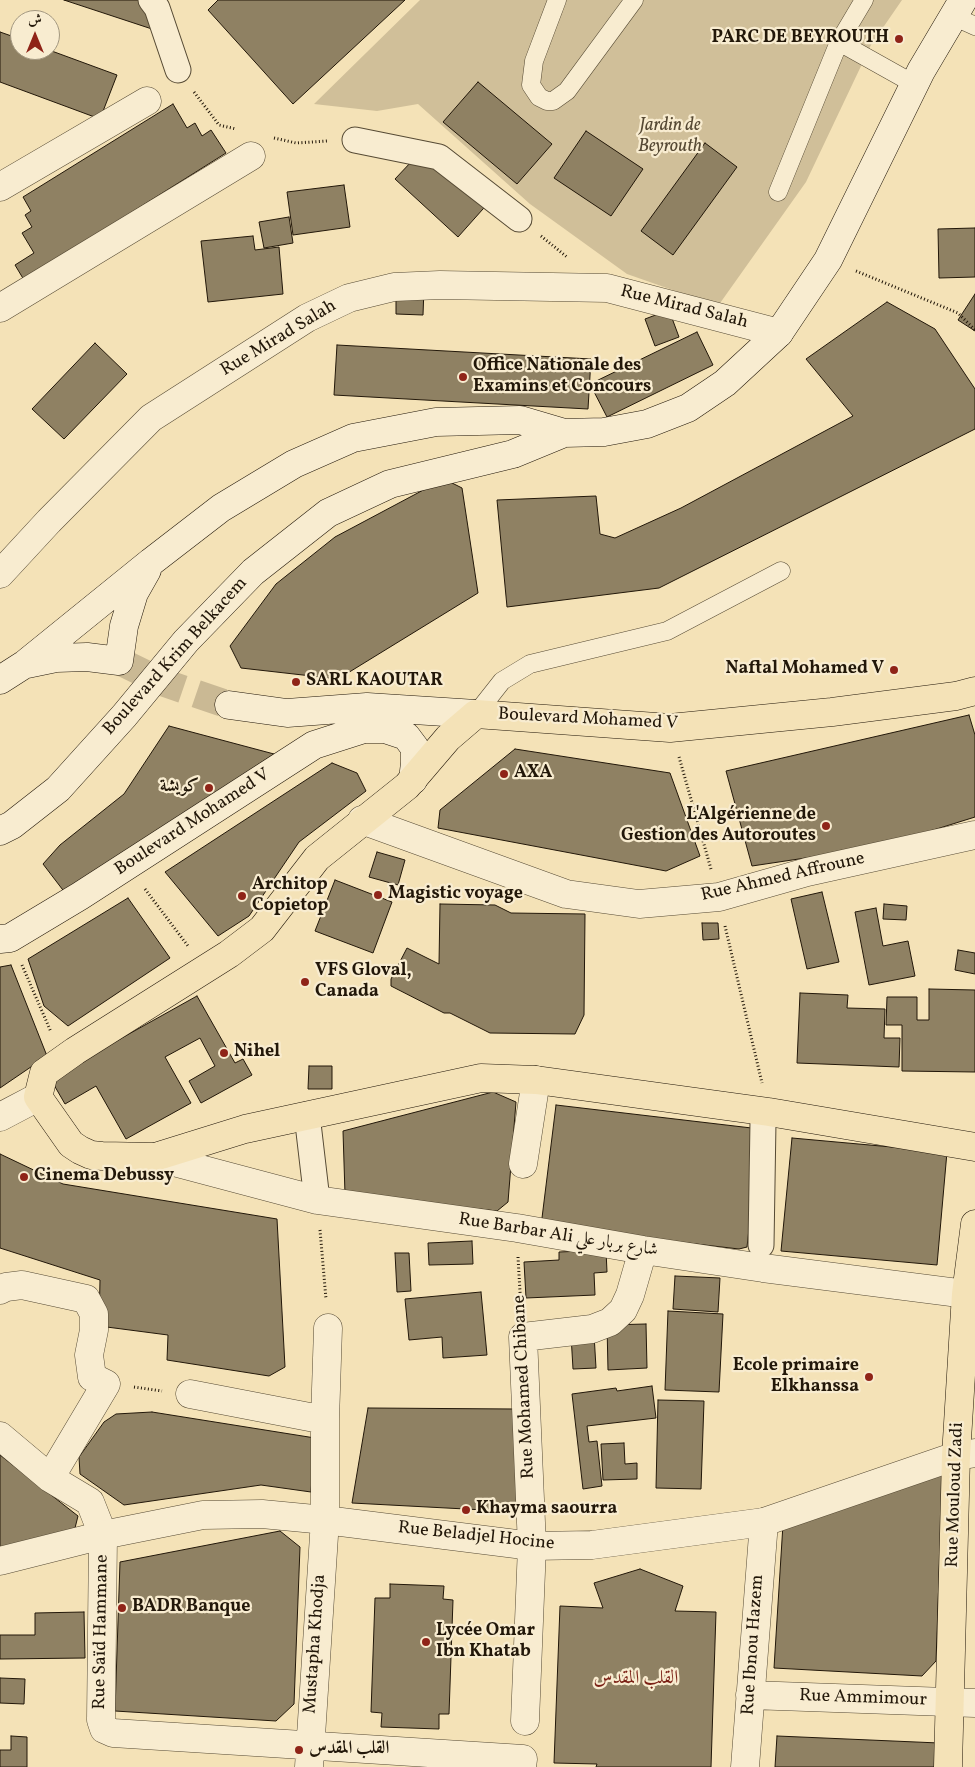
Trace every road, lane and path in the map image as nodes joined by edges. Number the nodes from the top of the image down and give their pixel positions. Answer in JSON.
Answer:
{"nodes":[{"id":1,"x":150,"y":0,"type":"edge"},
{"id":2,"x":557,"y":0,"type":"edge"},
{"id":3,"x":634,"y":0,"type":"edge"},
{"id":4,"x":864,"y":0,"type":"edge"},
{"id":5,"x":964,"y":14,"type":"edge"},
{"id":6,"x":839,"y":42,"type":"junction"},
{"id":7,"x":178,"y":70,"type":"joint"},
{"id":8,"x":914,"y":84,"type":"junction"},
{"id":9,"x":147,"y":101,"type":"dead end"},
{"id":10,"x":239,"y":130,"type":"dead end"},
{"id":11,"x":355,"y":140,"type":"joint"},
{"id":12,"x":259,"y":146,"type":"joint"},
{"id":13,"x":0,"y":187,"type":"edge"},
{"id":14,"x":778,"y":192,"type":"dead end"},
{"id":15,"x":519,"y":219,"type":"joint"},
{"id":16,"x":570,"y":260,"type":"dead end"},
{"id":17,"x":828,"y":260,"type":"junction"},
{"id":18,"x":0,"y":308,"type":"edge"},
{"id":19,"x":975,"y":330,"type":"edge"},
{"id":20,"x":779,"y":333,"type":"junction"},
{"id":21,"x":564,"y":433,"type":"junction"},
{"id":22,"x":151,"y":562,"type":"junction"},
{"id":23,"x":2,"y":566,"type":"edge"},
{"id":24,"x":781,"y":571,"type":"dead end"},
{"id":25,"x":25,"y":664,"type":"junction"},
{"id":26,"x":0,"y":680,"type":"edge"},
{"id":27,"x":975,"y":691,"type":"edge"},
{"id":28,"x":229,"y":705,"type":"tunnel mouth"},
{"id":29,"x":476,"y":714,"type":"junction"},
{"id":30,"x":413,"y":780,"type":"junction"},
{"id":31,"x":362,"y":820,"type":"junction"},
{"id":32,"x":0,"y":831,"type":"edge"},
{"id":33,"x":975,"y":835,"type":"edge"},
{"id":34,"x":128,"y":867,"type":"junction"},
{"id":35,"x":5,"y":938,"type":"edge"},
{"id":36,"x":205,"y":968,"type":"junction"},
{"id":37,"x":75,"y":1051,"type":"junction"},
{"id":38,"x":536,"y":1080,"type":"junction"},
{"id":39,"x":38,"y":1097,"type":"junction"},
{"id":40,"x":769,"y":1112,"type":"junction"},
{"id":41,"x":307,"y":1115,"type":"junction"},
{"id":42,"x":0,"y":1117,"type":"edge"},
{"id":43,"x":975,"y":1147,"type":"edge"},
{"id":44,"x":155,"y":1157,"type":"junction"},
{"id":45,"x":523,"y":1164,"type":"dead end"},
{"id":46,"x":318,"y":1200,"type":"junction"},
{"id":47,"x":975,"y":1224,"type":"edge"},
{"id":48,"x":517,"y":1228,"type":"junction"},
{"id":49,"x":761,"y":1245,"type":"dead end"},
{"id":50,"x":643,"y":1250,"type":"junction"},
{"id":51,"x":0,"y":1290,"type":"edge"},
{"id":52,"x":970,"y":1294,"type":"edge"},
{"id":53,"x":328,"y":1328,"type":"joint"},
{"id":54,"x":523,"y":1337,"type":"junction"},
{"id":55,"x":106,"y":1384,"type":"junction"},
{"id":56,"x":190,"y":1394,"type":"joint"},
{"id":57,"x":325,"y":1420,"type":"junction"},
{"id":58,"x":0,"y":1436,"type":"edge"},
{"id":59,"x":965,"y":1454,"type":"edge"},
{"id":60,"x":50,"y":1478,"type":"junction"},
{"id":61,"x":325,"y":1520,"type":"junction"},
{"id":62,"x":764,"y":1522,"type":"junction"},
{"id":63,"x":103,"y":1535,"type":"junction"},
{"id":64,"x":532,"y":1546,"type":"junction"},
{"id":65,"x":0,"y":1561,"type":"edge"},
{"id":66,"x":750,"y":1696,"type":"junction"},
{"id":67,"x":963,"y":1702,"type":"edge"},
{"id":68,"x":525,"y":1721,"type":"dead end"},
{"id":69,"x":309,"y":1756,"type":"edge"},
{"id":70,"x":523,"y":1763,"type":"edge"},
{"id":71,"x":746,"y":1767,"type":"edge"},
{"id":72,"x":948,"y":1767,"type":"edge"}],
"edges":[{"from":1,"to":7,"type":"street"},
{"from":2,"to":3,"type":"lane"},
{"from":4,"to":6,"type":"lane"},
{"from":5,"to":8,"type":"street"},
{"from":6,"to":8,"type":"lane"},
{"from":6,"to":14,"type":"lane"},
{"from":7,"to":10,"type":"path"},
{"from":8,"to":17,"type":"street"},
{"from":9,"to":13,"type":"street"},
{"from":11,"to":12,"type":"path"},
{"from":11,"to":15,"type":"street"},
{"from":12,"to":18,"type":"street"},
{"from":15,"to":16,"type":"path"},
{"from":17,"to":19,"type":"path"},
{"from":17,"to":20,"type":"street"},
{"from":20,"to":21,"type":"street"},
{"from":20,"to":23,"type":"street","name":"Rue Mirad Salah"},
{"from":21,"to":22,"type":"street"},
{"from":21,"to":32,"type":"street","name":"Boulevard Krim Belkacem"},
{"from":22,"to":25,"type":"street"},
{"from":22,"to":25,"type":"street"},
{"from":24,"to":29,"type":"lane"},
{"from":25,"to":26,"type":"street"},
{"from":27,"to":29,"type":"main road","name":"Boulevard Mohamed V"},
{"from":28,"to":29,"type":"street","name":"Boulevard Mohamed V"},
{"from":29,"to":30,"type":"main road"},
{"from":30,"to":31,"type":"main road"},
{"from":30,"to":34,"type":"street","name":"Boulevard Mohamed V"},
{"from":31,"to":33,"type":"street","name":"Rue Ahmed Affroune"},
{"from":31,"to":36,"type":"main road"},
{"from":34,"to":35,"type":"street","name":"Boulevard Mohamed V"},
{"from":34,"to":36,"type":"path"},
{"from":35,"to":37,"type":"path"},
{"from":36,"to":37,"type":"main road"},
{"from":37,"to":39,"type":"main road"},
{"from":38,"to":40,"type":"main road"},
{"from":38,"to":41,"type":"main road"},
{"from":38,"to":45,"type":"street"},
{"from":39,"to":42,"type":"street"},
{"from":39,"to":44,"type":"main road"},
{"from":40,"to":43,"type":"main road"},
{"from":40,"to":49,"type":"street"},
{"from":41,"to":44,"type":"main road"},
{"from":41,"to":46,"type":"street"},
{"from":44,"to":46,"type":"street","name":"Rue Barbar Ali شارع بربار علي"},
{"from":46,"to":48,"type":"street","name":"Rue Barbar Ali شارع بربار علي"},
{"from":46,"to":53,"type":"path"},
{"from":47,"to":52,"type":"main road","name":"Rue Mouloud Zadi"},
{"from":48,"to":50,"type":"street","name":"Rue Barbar Ali شارع بربار علي"},
{"from":48,"to":54,"type":"path","name":"Rue Mohamed Chibane"},
{"from":50,"to":52,"type":"street","name":"Rue Barbar Ali شارع بربار علي"},
{"from":50,"to":54,"type":"street"},
{"from":51,"to":55,"type":"street"},
{"from":52,"to":59,"type":"main road","name":"Rue Mouloud Zadi"},
{"from":53,"to":57,"type":"street","name":"Mustapha Khodja"},
{"from":54,"to":64,"type":"street","name":"Rue Mohamed Chibane"},
{"from":55,"to":56,"type":"path"},
{"from":55,"to":60,"type":"street"},
{"from":56,"to":57,"type":"street"},
{"from":57,"to":61,"type":"street","name":"Mustapha Khodja"},
{"from":58,"to":60,"type":"street"},
{"from":59,"to":62,"type":"street","name":"Rue Beladjel Hocine"},
{"from":59,"to":67,"type":"main road","name":"Rue Mouloud Zadi"},
{"from":60,"to":63,"type":"street"},
{"from":61,"to":63,"type":"street","name":"Rue Beladjel Hocine"},
{"from":61,"to":64,"type":"street","name":"Rue Beladjel Hocine"},
{"from":61,"to":69,"type":"street","name":"Mustapha Khodja"},
{"from":62,"to":64,"type":"street","name":"Rue Beladjel Hocine"},
{"from":62,"to":66,"type":"street","name":"Rue Ibnou Hazem"},
{"from":63,"to":65,"type":"street","name":"Rue Beladjel Hocine"},
{"from":63,"to":69,"type":"street","name":"Rue Saïd Hammane"},
{"from":64,"to":68,"type":"street","name":"Rue Mohamed Chibane"},
{"from":66,"to":67,"type":"street","name":"Rue Ammimour"},
{"from":66,"to":71,"type":"street","name":"Rue Ibnou Hazem"},
{"from":67,"to":72,"type":"main road","name":"Rue Mouloud Zadi"},
{"from":69,"to":70,"type":"street"}]}
